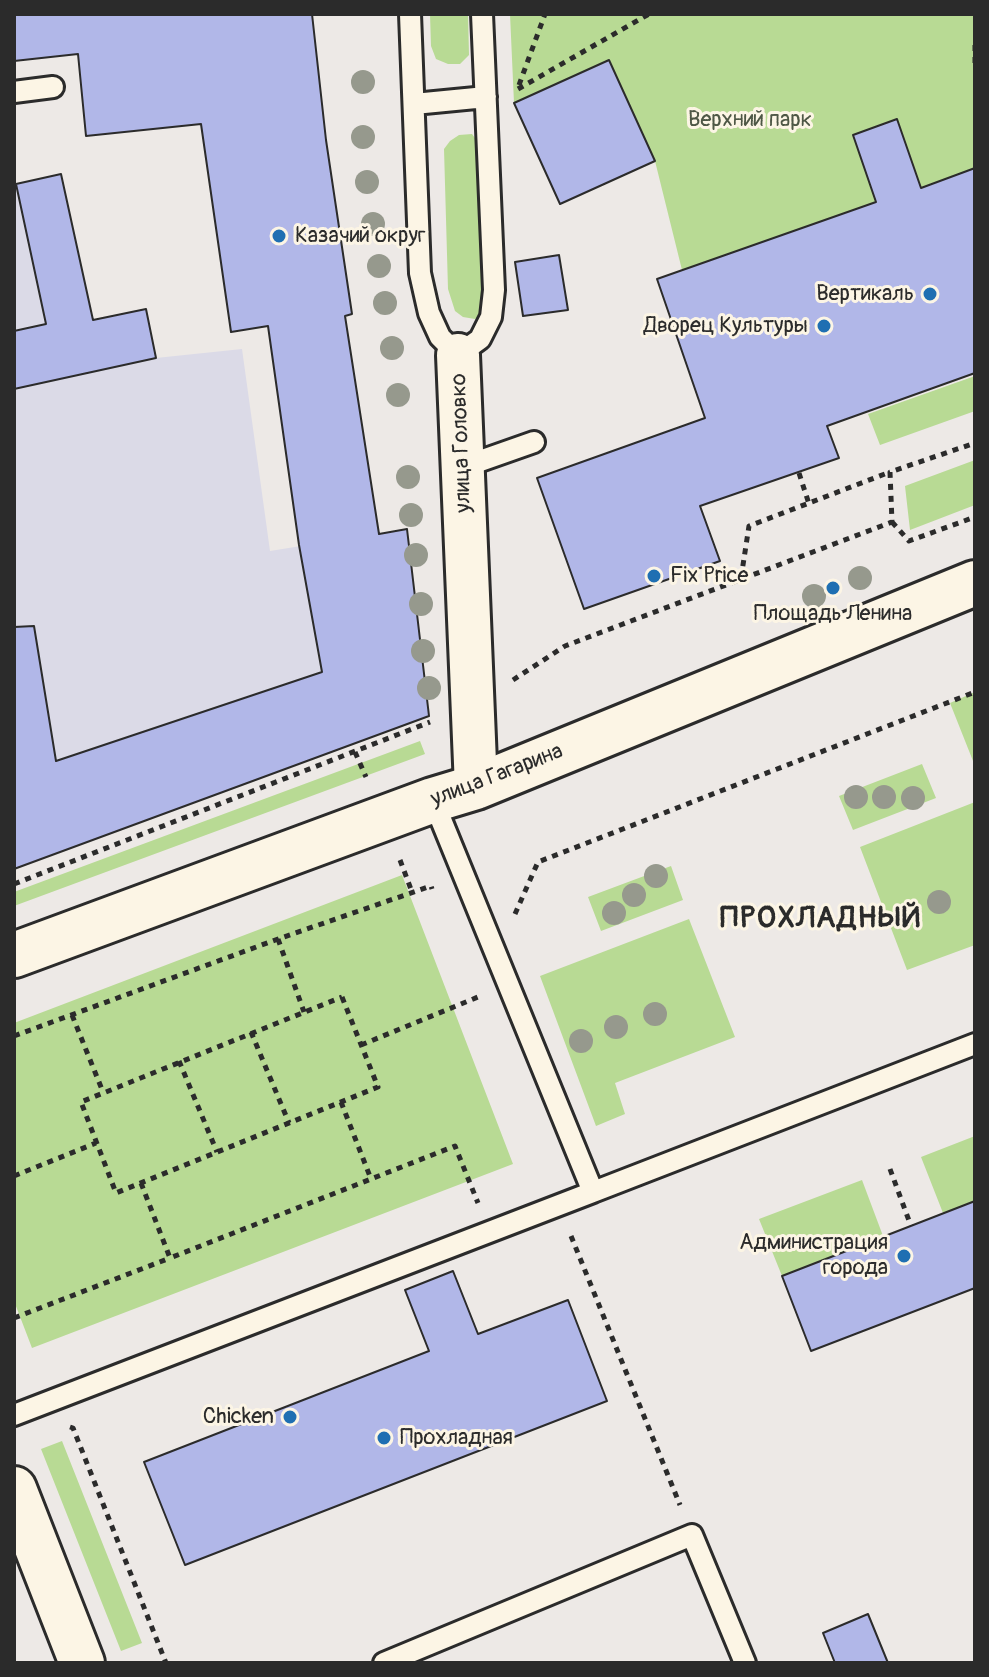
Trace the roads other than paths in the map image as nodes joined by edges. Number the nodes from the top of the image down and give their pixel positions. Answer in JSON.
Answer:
{"nodes":[{"id":1,"x":410,"y":14,"type":"edge"},
{"id":2,"x":482,"y":14,"type":"edge"},
{"id":3,"x":53,"y":87,"type":"dead end"},
{"id":4,"x":14,"y":92,"type":"edge"},
{"id":5,"x":486,"y":97,"type":"junction"},
{"id":6,"x":414,"y":104,"type":"junction"},
{"id":7,"x":458,"y":355,"type":"junction"},
{"id":8,"x":534,"y":442,"type":"dead end"},
{"id":9,"x":463,"y":467,"type":"junction"},
{"id":10,"x":975,"y":583,"type":"edge"},
{"id":11,"x":476,"y":787,"type":"junction"},
{"id":12,"x":433,"y":800,"type":"junction"},
{"id":13,"x":14,"y":955,"type":"edge"},
{"id":14,"x":975,"y":1044,"type":"edge"},
{"id":15,"x":593,"y":1192,"type":"junction"},
{"id":16,"x":17,"y":1414,"type":"edge"},
{"id":17,"x":14,"y":1489,"type":"edge"},
{"id":18,"x":82,"y":1663,"type":"edge"},
{"id":19,"x":384,"y":1663,"type":"edge"},
{"id":20,"x":745,"y":1663,"type":"edge"}],
"edges":[{"from":1,"to":6,"type":"lane","name":"улица Головко"},
{"from":2,"to":5,"type":"lane"},
{"from":3,"to":4,"type":"lane"},
{"from":5,"to":6,"type":"lane"},
{"from":5,"to":7,"type":"lane"},
{"from":6,"to":7,"type":"lane","name":"улица Головко"},
{"from":7,"to":9,"type":"street","name":"улица Головко"},
{"from":8,"to":9,"type":"lane"},
{"from":9,"to":11,"type":"street","name":"улица Головко"},
{"from":10,"to":11,"type":"street","name":"улица Гагарина"},
{"from":11,"to":12,"type":"street","name":"улица Гагарина"},
{"from":12,"to":13,"type":"street","name":"улица Гагарина"},
{"from":12,"to":15,"type":"lane"},
{"from":14,"to":15,"type":"lane"},
{"from":15,"to":16,"type":"lane"},
{"from":17,"to":18,"type":"street"},
{"from":19,"to":20,"type":"lane"}]}
